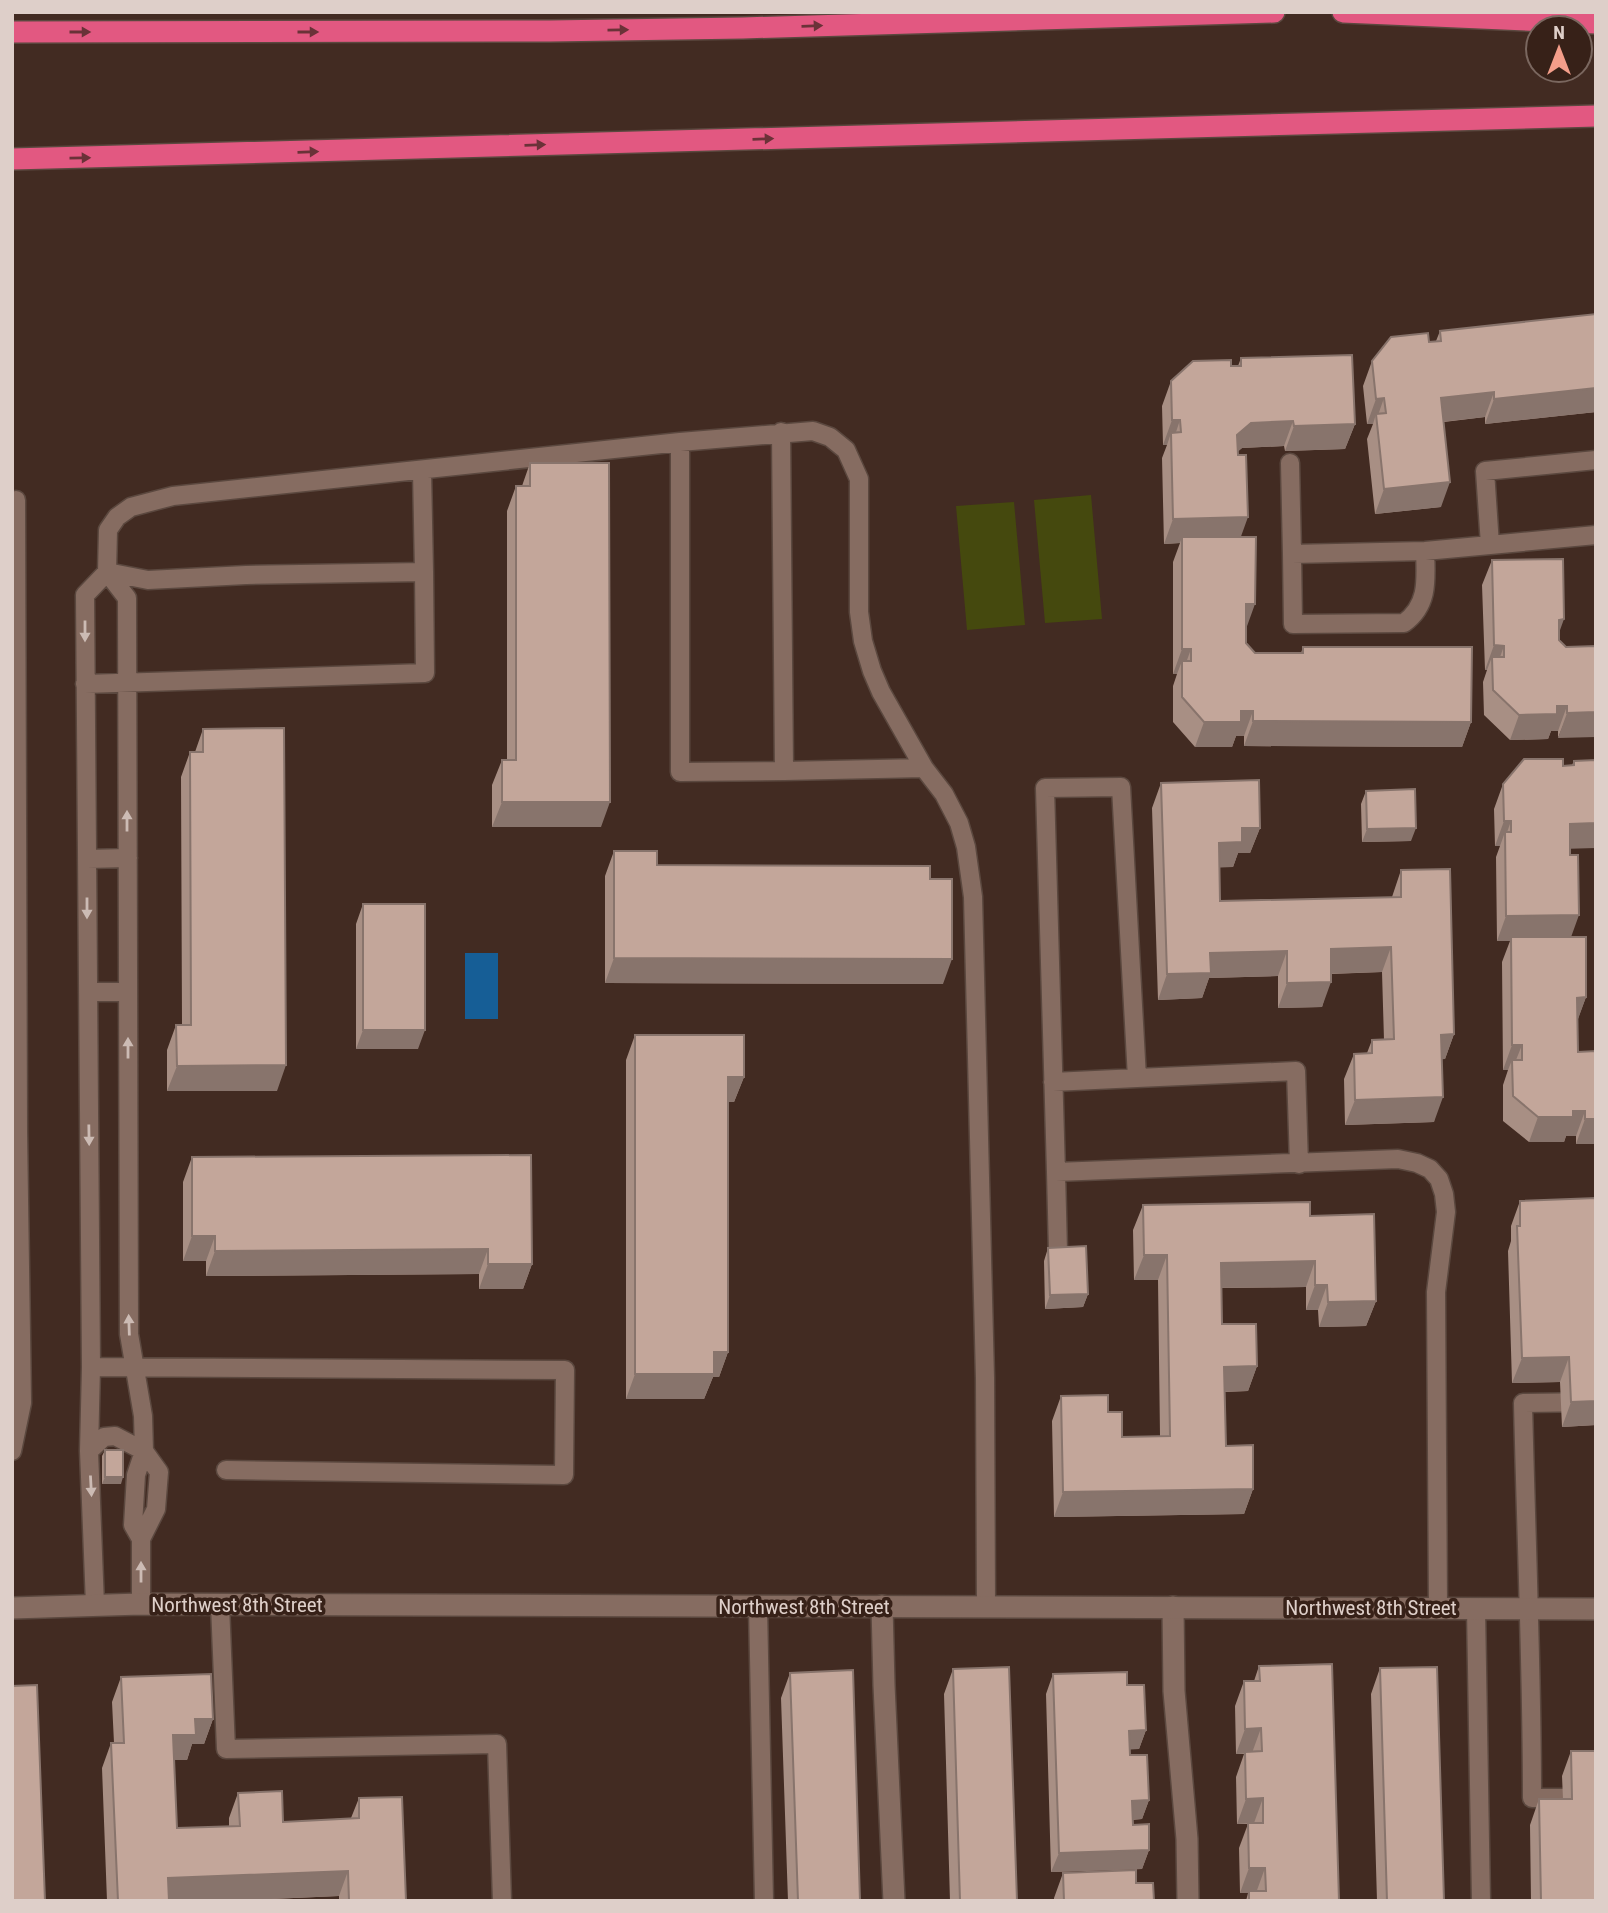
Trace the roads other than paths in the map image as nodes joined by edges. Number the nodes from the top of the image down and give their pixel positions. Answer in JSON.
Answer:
{"nodes":[{"id":1,"x":1274,"y":12,"type":"edge"},
{"id":2,"x":1343,"y":12,"type":"edge"},
{"id":3,"x":1596,"y":23,"type":"edge"},
{"id":4,"x":12,"y":32,"type":"edge"},
{"id":5,"x":1596,"y":116,"type":"edge"},
{"id":6,"x":12,"y":159,"type":"edge"},
{"id":7,"x":781,"y":432,"type":"junction"},
{"id":8,"x":680,"y":442,"type":"junction"},
{"id":9,"x":1596,"y":460,"type":"edge"},
{"id":10,"x":1290,"y":463,"type":"dead end"},
{"id":11,"x":422,"y":471,"type":"junction"},
{"id":12,"x":16,"y":500,"type":"dead end"},
{"id":13,"x":1596,"y":535,"type":"edge"},
{"id":14,"x":1490,"y":545,"type":"junction"},
{"id":15,"x":1425,"y":551,"type":"junction"},
{"id":16,"x":1292,"y":554,"type":"junction"},
{"id":17,"x":107,"y":572,"type":"junction"},
{"id":18,"x":424,"y":572,"type":"junction"},
{"id":19,"x":14,"y":587,"type":"edge"},
{"id":20,"x":127,"y":682,"type":"junction"},
{"id":21,"x":15,"y":684,"type":"edge"},
{"id":22,"x":85,"y":684,"type":"junction"},
{"id":23,"x":924,"y":768,"type":"junction"},
{"id":24,"x":784,"y":771,"type":"junction"},
{"id":25,"x":128,"y":858,"type":"junction"},
{"id":26,"x":87,"y":859,"type":"junction"},
{"id":27,"x":88,"y":992,"type":"junction"},
{"id":28,"x":128,"y":992,"type":"junction"},
{"id":29,"x":1137,"y":1078,"type":"junction"},
{"id":30,"x":1053,"y":1082,"type":"junction"},
{"id":31,"x":1299,"y":1164,"type":"junction"},
{"id":32,"x":1056,"y":1172,"type":"junction"},
{"id":33,"x":1058,"y":1252,"type":"edge"},
{"id":34,"x":91,"y":1367,"type":"junction"},
{"id":35,"x":136,"y":1367,"type":"junction"},
{"id":36,"x":1596,"y":1402,"type":"edge"},
{"id":37,"x":12,"y":1451,"type":"edge"},
{"id":38,"x":89,"y":1451,"type":"junction"},
{"id":39,"x":144,"y":1451,"type":"junction"},
{"id":40,"x":226,"y":1470,"type":"dead end"},
{"id":41,"x":141,"y":1604,"type":"junction"},
{"id":42,"x":95,"y":1605,"type":"junction"},
{"id":43,"x":220,"y":1605,"type":"junction"},
{"id":44,"x":883,"y":1606,"type":"junction"},
{"id":45,"x":986,"y":1606,"type":"junction"},
{"id":46,"x":758,"y":1607,"type":"junction"},
{"id":47,"x":1173,"y":1607,"type":"junction"},
{"id":48,"x":12,"y":1608,"type":"edge"},
{"id":49,"x":1529,"y":1608,"type":"junction"},
{"id":50,"x":1438,"y":1609,"type":"junction"},
{"id":51,"x":1476,"y":1609,"type":"junction"},
{"id":52,"x":1596,"y":1609,"type":"edge"},
{"id":53,"x":1596,"y":1798,"type":"edge"},
{"id":54,"x":502,"y":1901,"type":"edge"},
{"id":55,"x":764,"y":1901,"type":"edge"},
{"id":56,"x":894,"y":1901,"type":"edge"},
{"id":57,"x":1188,"y":1901,"type":"edge"},
{"id":58,"x":1482,"y":1901,"type":"edge"}],
"edges":[{"from":4,"to":1,"type":"highway","one_way":true},
{"from":2,"to":3,"type":"highway"},
{"from":6,"to":5,"type":"highway","one_way":true},
{"from":7,"to":8,"type":"lane"},
{"from":7,"to":23,"type":"lane"},
{"from":7,"to":24,"type":"lane"},
{"from":8,"to":11,"type":"lane"},
{"from":8,"to":24,"type":"lane"},
{"from":9,"to":14,"type":"lane"},
{"from":10,"to":16,"type":"lane"},
{"from":11,"to":17,"type":"lane"},
{"from":11,"to":18,"type":"lane"},
{"from":12,"to":19,"type":"lane"},
{"from":13,"to":14,"type":"lane"},
{"from":14,"to":15,"type":"lane"},
{"from":15,"to":16,"type":"lane"},
{"from":15,"to":16,"type":"lane"},
{"from":17,"to":18,"type":"lane"},
{"from":17,"to":20,"type":"lane"},
{"from":17,"to":22,"type":"lane","one_way":true},
{"from":18,"to":20,"type":"lane"},
{"from":19,"to":21,"type":"lane"},
{"from":20,"to":22,"type":"lane"},
{"from":25,"to":20,"type":"lane","one_way":true},
{"from":21,"to":37,"type":"lane"},
{"from":22,"to":26,"type":"lane"},
{"from":23,"to":24,"type":"lane"},
{"from":23,"to":45,"type":"lane"},
{"from":25,"to":26,"type":"lane"},
{"from":25,"to":28,"type":"lane"},
{"from":26,"to":27,"type":"lane","one_way":true},
{"from":27,"to":28,"type":"lane"},
{"from":27,"to":34,"type":"lane","one_way":true},
{"from":35,"to":28,"type":"lane","one_way":true},
{"from":29,"to":30,"type":"lane"},
{"from":29,"to":30,"type":"lane"},
{"from":29,"to":31,"type":"lane"},
{"from":30,"to":32,"type":"lane"},
{"from":31,"to":32,"type":"lane"},
{"from":31,"to":50,"type":"lane"},
{"from":32,"to":33,"type":"lane"},
{"from":34,"to":35,"type":"lane"},
{"from":34,"to":38,"type":"lane"},
{"from":35,"to":39,"type":"lane"},
{"from":35,"to":40,"type":"lane"},
{"from":36,"to":49,"type":"lane"},
{"from":38,"to":39,"type":"lane"},
{"from":38,"to":42,"type":"lane","one_way":true},
{"from":41,"to":39,"type":"lane","one_way":true},
{"from":41,"to":42,"type":"street","name":"Northwest 8th Street"},
{"from":41,"to":43,"type":"street","name":"Northwest 8th Street"},
{"from":42,"to":48,"type":"street","name":"Northwest 8th Street"},
{"from":43,"to":46,"type":"street","name":"Northwest 8th Street"},
{"from":43,"to":54,"type":"lane"},
{"from":44,"to":45,"type":"street","name":"Northwest 8th Street"},
{"from":44,"to":46,"type":"street","name":"Northwest 8th Street"},
{"from":44,"to":56,"type":"street"},
{"from":45,"to":47,"type":"street","name":"Northwest 8th Street"},
{"from":46,"to":55,"type":"lane"},
{"from":47,"to":50,"type":"street","name":"Northwest 8th Street"},
{"from":47,"to":57,"type":"street"},
{"from":49,"to":51,"type":"street","name":"Northwest 8th Street"},
{"from":49,"to":52,"type":"street","name":"Northwest 8th Street"},
{"from":49,"to":53,"type":"lane"},
{"from":50,"to":51,"type":"street","name":"Northwest 8th Street"},
{"from":51,"to":58,"type":"lane"}]}
